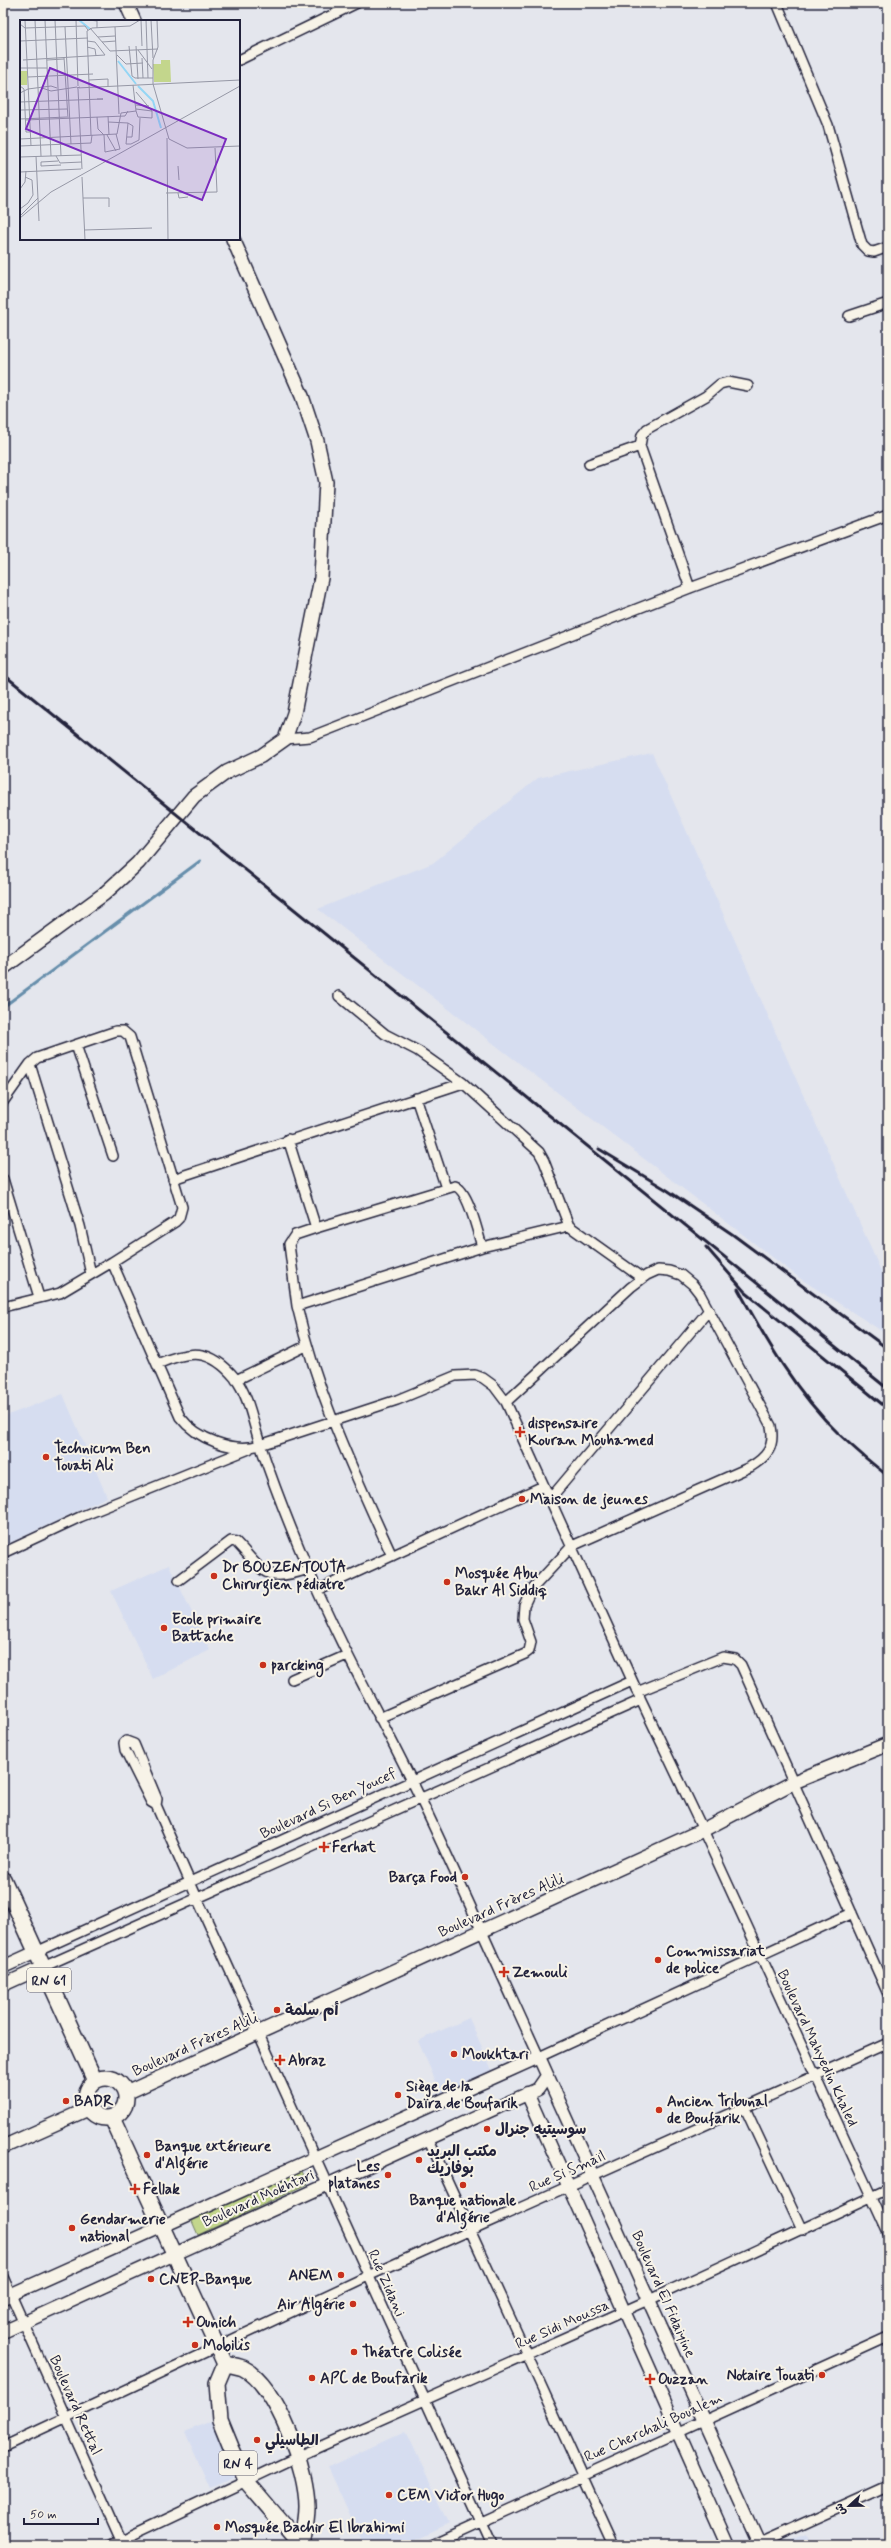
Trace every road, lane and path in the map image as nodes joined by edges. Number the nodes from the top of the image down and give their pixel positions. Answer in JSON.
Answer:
{"nodes":[{"id":1,"x":126,"y":3,"type":"edge"},
{"id":2,"x":358,"y":3,"type":"edge"},
{"id":3,"x":777,"y":3,"type":"edge"},
{"id":4,"x":134,"y":20,"type":"edge"},
{"id":5,"x":240,"y":60,"type":"edge"},
{"id":6,"x":233,"y":240,"type":"edge"},
{"id":7,"x":888,"y":247,"type":"edge"},
{"id":8,"x":888,"y":303,"type":"edge"},
{"id":9,"x":849,"y":316,"type":"dead end"},
{"id":10,"x":748,"y":386,"type":"dead end"},
{"id":11,"x":640,"y":446,"type":"junction"},
{"id":12,"x":589,"y":464,"type":"dead end"},
{"id":13,"x":888,"y":515,"type":"edge"},
{"id":14,"x":690,"y":588,"type":"junction"},
{"id":15,"x":285,"y":739,"type":"junction"},
{"id":16,"x":3,"y":968,"type":"edge"},
{"id":17,"x":339,"y":996,"type":"dead end"},
{"id":18,"x":76,"y":1045,"type":"junction"},
{"id":19,"x":30,"y":1064,"type":"junction"},
{"id":20,"x":463,"y":1083,"type":"junction"},
{"id":21,"x":416,"y":1098,"type":"junction"},
{"id":22,"x":3,"y":1102,"type":"edge"},
{"id":23,"x":288,"y":1139,"type":"junction"},
{"id":24,"x":113,"y":1156,"type":"dead end"},
{"id":25,"x":3,"y":1179,"type":"edge"},
{"id":26,"x":173,"y":1179,"type":"junction"},
{"id":27,"x":446,"y":1188,"type":"junction"},
{"id":28,"x":569,"y":1226,"type":"junction"},
{"id":29,"x":316,"y":1228,"type":"junction"},
{"id":30,"x":482,"y":1247,"type":"junction"},
{"id":31,"x":112,"y":1262,"type":"junction"},
{"id":32,"x":91,"y":1274,"type":"junction"},
{"id":33,"x":642,"y":1278,"type":"junction"},
{"id":34,"x":39,"y":1297,"type":"junction"},
{"id":35,"x":298,"y":1306,"type":"junction"},
{"id":36,"x":3,"y":1307,"type":"edge"},
{"id":37,"x":709,"y":1310,"type":"junction"},
{"id":38,"x":306,"y":1346,"type":"junction"},
{"id":39,"x":157,"y":1364,"type":"junction"},
{"id":40,"x":236,"y":1380,"type":"junction"},
{"id":41,"x":506,"y":1402,"type":"junction"},
{"id":42,"x":331,"y":1420,"type":"junction"},
{"id":43,"x":260,"y":1446,"type":"junction"},
{"id":44,"x":250,"y":1448,"type":"junction"},
{"id":45,"x":543,"y":1486,"type":"junction"},
{"id":46,"x":549,"y":1500,"type":"junction"},
{"id":47,"x":572,"y":1546,"type":"junction"},
{"id":48,"x":3,"y":1553,"type":"edge"},
{"id":49,"x":392,"y":1556,"type":"junction"},
{"id":50,"x":308,"y":1569,"type":"junction"},
{"id":51,"x":179,"y":1580,"type":"dead end"},
{"id":52,"x":318,"y":1590,"type":"junction"},
{"id":53,"x":347,"y":1655,"type":"junction"},
{"id":54,"x":292,"y":1679,"type":"dead end"},
{"id":55,"x":632,"y":1681,"type":"junction"},
{"id":56,"x":639,"y":1696,"type":"junction"},
{"id":57,"x":380,"y":1718,"type":"junction"},
{"id":58,"x":888,"y":1744,"type":"edge"},
{"id":59,"x":412,"y":1781,"type":"junction"},
{"id":60,"x":794,"y":1782,"type":"junction"},
{"id":61,"x":420,"y":1798,"type":"junction"},
{"id":62,"x":156,"y":1805,"type":"junction"},
{"id":63,"x":703,"y":1830,"type":"junction"},
{"id":64,"x":3,"y":1879,"type":"edge"},
{"id":65,"x":190,"y":1882,"type":"junction"},
{"id":66,"x":196,"y":1898,"type":"junction"},
{"id":67,"x":852,"y":1913,"type":"junction"},
{"id":68,"x":481,"y":1931,"type":"junction"},
{"id":69,"x":36,"y":1952,"type":"junction"},
{"id":70,"x":760,"y":1954,"type":"junction"},
{"id":71,"x":43,"y":1966,"type":"junction"},
{"id":72,"x":3,"y":1967,"type":"edge"},
{"id":73,"x":3,"y":1985,"type":"edge"},
{"id":74,"x":888,"y":1994,"type":"edge"},
{"id":75,"x":258,"y":2033,"type":"junction"},
{"id":76,"x":888,"y":2043,"type":"edge"},
{"id":77,"x":539,"y":2057,"type":"junction"},
{"id":78,"x":547,"y":2076,"type":"junction"},
{"id":79,"x":815,"y":2076,"type":"junction"},
{"id":80,"x":95,"y":2081,"type":"junction"},
{"id":81,"x":126,"y":2093,"type":"junction"},
{"id":82,"x":527,"y":2093,"type":"junction"},
{"id":83,"x":745,"y":2108,"type":"junction"},
{"id":84,"x":88,"y":2109,"type":"junction"},
{"id":85,"x":112,"y":2118,"type":"junction"},
{"id":86,"x":428,"y":2138,"type":"junction"},
{"id":87,"x":3,"y":2147,"type":"edge"},
{"id":88,"x":315,"y":2158,"type":"junction"},
{"id":89,"x":592,"y":2175,"type":"junction"},
{"id":90,"x":327,"y":2184,"type":"junction"},
{"id":91,"x":568,"y":2186,"type":"junction"},
{"id":92,"x":888,"y":2189,"type":"edge"},
{"id":93,"x":871,"y":2197,"type":"junction"},
{"id":94,"x":161,"y":2227,"type":"junction"},
{"id":95,"x":802,"y":2230,"type":"junction"},
{"id":96,"x":469,"y":2231,"type":"junction"},
{"id":97,"x":888,"y":2234,"type":"edge"},
{"id":98,"x":173,"y":2253,"type":"junction"},
{"id":99,"x":368,"y":2276,"type":"junction"},
{"id":100,"x":3,"y":2277,"type":"edge"},
{"id":101,"x":7,"y":2297,"type":"edge"},
{"id":102,"x":649,"y":2300,"type":"junction"},
{"id":103,"x":624,"y":2311,"type":"junction"},
{"id":104,"x":24,"y":2323,"type":"junction"},
{"id":105,"x":3,"y":2332,"type":"edge"},
{"id":106,"x":888,"y":2337,"type":"edge"},
{"id":107,"x":216,"y":2348,"type":"junction"},
{"id":108,"x":528,"y":2355,"type":"junction"},
{"id":109,"x":225,"y":2364,"type":"junction"},
{"id":110,"x":425,"y":2400,"type":"junction"},
{"id":111,"x":66,"y":2418,"type":"junction"},
{"id":112,"x":703,"y":2421,"type":"junction"},
{"id":113,"x":678,"y":2432,"type":"junction"},
{"id":114,"x":3,"y":2447,"type":"edge"},
{"id":115,"x":299,"y":2456,"type":"junction"},
{"id":116,"x":582,"y":2474,"type":"junction"},
{"id":117,"x":247,"y":2482,"type":"junction"},
{"id":118,"x":888,"y":2485,"type":"edge"},
{"id":119,"x":480,"y":2521,"type":"junction"},
{"id":120,"x":122,"y":2543,"type":"edge"},
{"id":121,"x":758,"y":2544,"type":"edge"},
{"id":122,"x":111,"y":2545,"type":"edge"},
{"id":123,"x":302,"y":2545,"type":"edge"},
{"id":124,"x":431,"y":2545,"type":"edge"},
{"id":125,"x":491,"y":2545,"type":"edge"},
{"id":126,"x":614,"y":2545,"type":"edge"},
{"id":127,"x":728,"y":2545,"type":"edge"}],
"edges":[{"from":1,"to":4,"type":"main road"},
{"from":2,"to":5,"type":"street"},
{"from":3,"to":7,"type":"street"},
{"from":6,"to":15,"type":"main road"},
{"from":8,"to":9,"type":"street"},
{"from":10,"to":11,"type":"street"},
{"from":11,"to":12,"type":"street"},
{"from":11,"to":14,"type":"street"},
{"from":13,"to":14,"type":"street"},
{"from":14,"to":15,"type":"street"},
{"from":15,"to":16,"type":"main road"},
{"from":17,"to":20,"type":"street"},
{"from":18,"to":19,"type":"street"},
{"from":18,"to":24,"type":"street"},
{"from":18,"to":26,"type":"street"},
{"from":19,"to":22,"type":"street"},
{"from":19,"to":32,"type":"street"},
{"from":20,"to":21,"type":"street"},
{"from":20,"to":28,"type":"street"},
{"from":21,"to":23,"type":"street"},
{"from":21,"to":27,"type":"street"},
{"from":23,"to":26,"type":"street"},
{"from":23,"to":29,"type":"street"},
{"from":25,"to":34,"type":"street"},
{"from":26,"to":31,"type":"street"},
{"from":27,"to":29,"type":"street"},
{"from":27,"to":30,"type":"street"},
{"from":28,"to":30,"type":"street"},
{"from":28,"to":33,"type":"street"},
{"from":29,"to":35,"type":"street"},
{"from":30,"to":35,"type":"street"},
{"from":31,"to":32,"type":"street"},
{"from":31,"to":39,"type":"street"},
{"from":32,"to":34,"type":"street"},
{"from":33,"to":37,"type":"street"},
{"from":33,"to":41,"type":"street"},
{"from":34,"to":36,"type":"street"},
{"from":35,"to":38,"type":"street"},
{"from":37,"to":46,"type":"street"},
{"from":37,"to":47,"type":"street"},
{"from":38,"to":40,"type":"street"},
{"from":38,"to":42,"type":"street"},
{"from":39,"to":40,"type":"street"},
{"from":39,"to":44,"type":"street"},
{"from":40,"to":43,"type":"street"},
{"from":41,"to":42,"type":"street","name":"Boulevard Mahyedin Khaled"},
{"from":41,"to":45,"type":"street","name":"Boulevard Mahyedin Khaled"},
{"from":42,"to":43,"type":"street","name":"Boulevard Mahyedin Khaled"},
{"from":42,"to":49,"type":"street"},
{"from":43,"to":44,"type":"street","name":"Boulevard Mahyedin Khaled"},
{"from":43,"to":50,"type":"street"},
{"from":44,"to":48,"type":"street"},
{"from":45,"to":46,"type":"street","name":"Boulevard Mahyedin Khaled"},
{"from":45,"to":49,"type":"street"},
{"from":46,"to":47,"type":"street","name":"Boulevard Mahyedin Khaled"},
{"from":47,"to":55,"type":"street","name":"Boulevard Mahyedin Khaled"},
{"from":47,"to":57,"type":"street"},
{"from":49,"to":52,"type":"street"},
{"from":50,"to":51,"type":"street"},
{"from":50,"to":52,"type":"street"},
{"from":52,"to":53,"type":"street"},
{"from":53,"to":54,"type":"street"},
{"from":53,"to":57,"type":"street"},
{"from":55,"to":56,"type":"street","name":"Boulevard Mahyedin Khaled"},
{"from":55,"to":59,"type":"street","name":"Boulevard Si Ben Youcef"},
{"from":56,"to":60,"type":"street"},
{"from":56,"to":61,"type":"street"},
{"from":56,"to":63,"type":"street","name":"Boulevard Mahyedin Khaled"},
{"from":57,"to":59,"type":"street"},
{"from":58,"to":60,"type":"main road","name":"Boulevard Frères Alili"},
{"from":59,"to":61,"type":"street"},
{"from":59,"to":65,"type":"street","name":"Boulevard Si Ben Youcef"},
{"from":60,"to":63,"type":"main road","name":"Boulevard Frères Alili"},
{"from":60,"to":67,"type":"street"},
{"from":61,"to":66,"type":"street"},
{"from":61,"to":68,"type":"street"},
{"from":62,"to":62,"type":"street"},
{"from":62,"to":65,"type":"street","name":"Rue Zidani"},
{"from":63,"to":68,"type":"main road","name":"Boulevard Frères Alili"},
{"from":63,"to":70,"type":"street","name":"Boulevard Mahyedin Khaled"},
{"from":64,"to":69,"type":"main road","number":"RN 61"},
{"from":65,"to":66,"type":"street","name":"Rue Zidani"},
{"from":65,"to":69,"type":"street","name":"Boulevard Si Ben Youcef"},
{"from":66,"to":71,"type":"street"},
{"from":66,"to":75,"type":"street","name":"Rue Zidani"},
{"from":67,"to":70,"type":"street"},
{"from":67,"to":74,"type":"street"},
{"from":68,"to":75,"type":"main road","name":"Boulevard Frères Alili"},
{"from":68,"to":77,"type":"street"},
{"from":69,"to":71,"type":"main road","number":"RN 61"},
{"from":69,"to":72,"type":"street"},
{"from":70,"to":77,"type":"street"},
{"from":70,"to":79,"type":"street","name":"Boulevard Mahyedin Khaled"},
{"from":71,"to":73,"type":"street"},
{"from":71,"to":80,"type":"main road","number":"RN 61"},
{"from":75,"to":81,"type":"main road","name":"Boulevard Frères Alili"},
{"from":75,"to":88,"type":"street","name":"Rue Zidani"},
{"from":76,"to":79,"type":"street","name":"Rue Si Smaïl"},
{"from":77,"to":78,"type":"street","name":"Boulevard El Fidaiyine"},
{"from":77,"to":88,"type":"street","name":"Boulevard Mokhtari"},
{"from":78,"to":82,"type":"street","name":"Boulevard Mokhtari"},
{"from":78,"to":89,"type":"street","name":"Boulevard El Fidaiyine"},
{"from":79,"to":83,"type":"street","name":"Rue Si Smaïl"},
{"from":79,"to":93,"type":"street","name":"Boulevard Mahyedin Khaled"},
{"from":80,"to":81,"type":"main road"},
{"from":80,"to":84,"type":"main road"},
{"from":81,"to":85,"type":"main road"},
{"from":82,"to":86,"type":"street","name":"Boulevard Mokhtari"},
{"from":82,"to":91,"type":"street"},
{"from":83,"to":89,"type":"street","name":"Rue Si Smaïl"},
{"from":83,"to":95,"type":"street"},
{"from":84,"to":85,"type":"main road"},
{"from":84,"to":87,"type":"main road"},
{"from":85,"to":94,"type":"main road"},
{"from":86,"to":90,"type":"street","name":"Boulevard Mokhtari"},
{"from":86,"to":96,"type":"street"},
{"from":88,"to":90,"type":"street","name":"Rue Zidani"},
{"from":88,"to":94,"type":"street","name":"Boulevard Mokhtari"},
{"from":89,"to":91,"type":"street","name":"Rue Si Smaïl"},
{"from":89,"to":102,"type":"street","name":"Boulevard El Fidaiyine"},
{"from":90,"to":98,"type":"street","name":"Boulevard Mokhtari"},
{"from":90,"to":99,"type":"street","name":"Rue Zidani"},
{"from":91,"to":96,"type":"street","name":"Rue Si Smaïl"},
{"from":91,"to":103,"type":"street"},
{"from":92,"to":93,"type":"street","name":"Rue Sidi Moussa"},
{"from":93,"to":95,"type":"street","name":"Rue Sidi Moussa"},
{"from":93,"to":97,"type":"street","name":"Boulevard Mahyedin Khaled"},
{"from":94,"to":98,"type":"main road"},
{"from":94,"to":101,"type":"street","name":"Boulevard Mokhtari"},
{"from":95,"to":102,"type":"street","name":"Rue Sidi Moussa"},
{"from":96,"to":99,"type":"street","name":"Rue Si Smaïl"},
{"from":96,"to":108,"type":"street"},
{"from":98,"to":104,"type":"street","name":"Boulevard Mokhtari"},
{"from":98,"to":107,"type":"main road"},
{"from":99,"to":107,"type":"street","name":"Rue Si Smaïl"},
{"from":99,"to":110,"type":"street","name":"Rue Zidani"},
{"from":100,"to":101,"type":"street","name":"Boulevard Rettal"},
{"from":101,"to":104,"type":"street","name":"Boulevard Rettal"},
{"from":102,"to":103,"type":"street","name":"Rue Sidi Moussa"},
{"from":102,"to":112,"type":"street","name":"Boulevard El Fidaiyine"},
{"from":103,"to":108,"type":"street","name":"Rue Sidi Moussa"},
{"from":103,"to":113,"type":"street"},
{"from":104,"to":105,"type":"street","name":"Boulevard Mokhtari"},
{"from":104,"to":111,"type":"street","name":"Boulevard Rettal"},
{"from":106,"to":112,"type":"street","name":"Rue Cherchali Boualem"},
{"from":107,"to":109,"type":"main road"},
{"from":107,"to":111,"type":"street","name":"Rue Si Smaïl"},
{"from":108,"to":110,"type":"street","name":"Rue Sidi Moussa"},
{"from":108,"to":116,"type":"street"},
{"from":109,"to":115,"type":"main road","number":"RN 4"},
{"from":109,"to":117,"type":"main road","number":"RN 4"},
{"from":110,"to":115,"type":"street","name":"Rue Sidi Moussa"},
{"from":110,"to":119,"type":"street","name":"Rue Zidani"},
{"from":111,"to":114,"type":"street","name":"Rue Si Smaïl"},
{"from":111,"to":120,"type":"street","name":"Boulevard Rettal"},
{"from":112,"to":113,"type":"street","name":"Rue Cherchali Boualem"},
{"from":112,"to":121,"type":"street","name":"Boulevard El Fidaiyine"},
{"from":113,"to":116,"type":"street","name":"Rue Cherchali Boualem"},
{"from":113,"to":127,"type":"street"},
{"from":115,"to":117,"type":"street","name":"Rue Sidi Moussa"},
{"from":115,"to":123,"type":"main road","number":"RN 4"},
{"from":116,"to":119,"type":"street","name":"Rue Cherchali Boualem"},
{"from":116,"to":126,"type":"street"},
{"from":117,"to":120,"type":"street","name":"Rue Sidi Moussa"},
{"from":117,"to":123,"type":"main road","number":"RN 4"},
{"from":118,"to":121,"type":"street"},
{"from":119,"to":124,"type":"street","name":"Rue Cherchali Boualem"},
{"from":119,"to":125,"type":"street","name":"Rue Zidani"},
{"from":120,"to":122,"type":"street","name":"Rue Sidi Moussa"}]}
